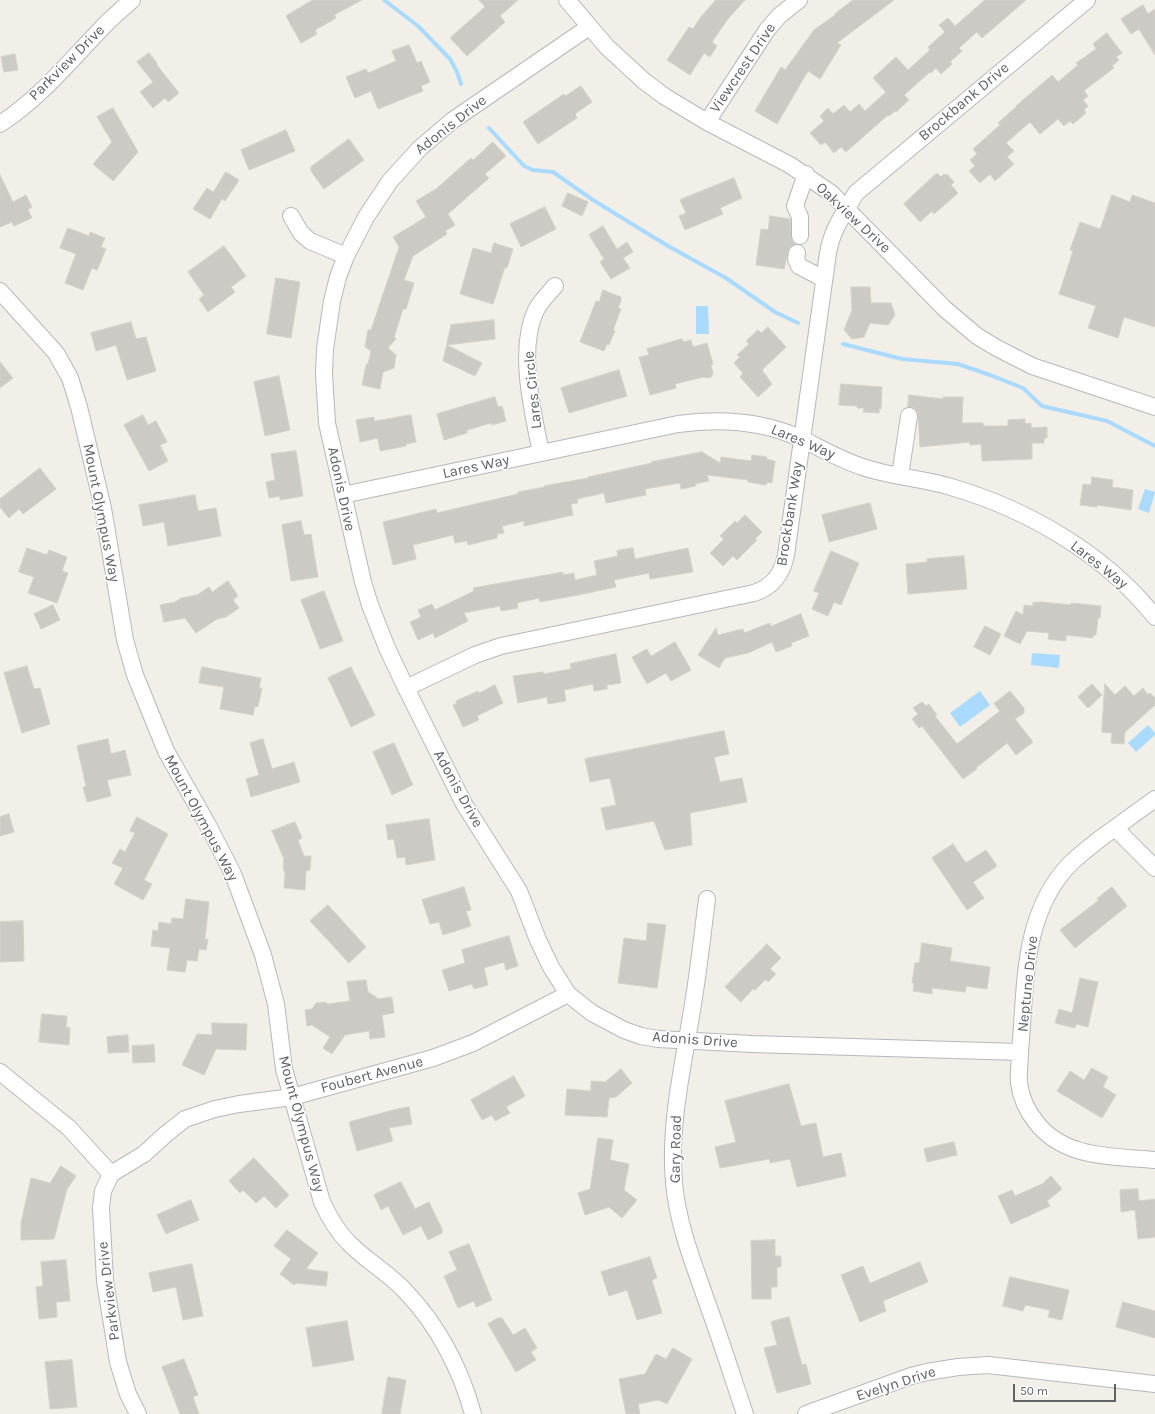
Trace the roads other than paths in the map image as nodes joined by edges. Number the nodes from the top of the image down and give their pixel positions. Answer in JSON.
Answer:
{"nodes":[{"id":1,"x":132,"y":0,"type":"edge"},
{"id":2,"x":567,"y":0,"type":"edge"},
{"id":3,"x":799,"y":0,"type":"edge"},
{"id":4,"x":1087,"y":0,"type":"edge"},
{"id":5,"x":589,"y":27,"type":"junction"},
{"id":6,"x":707,"y":122,"type":"junction"},
{"id":7,"x":0,"y":124,"type":"edge"},
{"id":8,"x":806,"y":174,"type":"junction"},
{"id":9,"x":847,"y":208,"type":"junction"},
{"id":10,"x":291,"y":216,"type":"dead end"},
{"id":11,"x":800,"y":236,"type":"dead end"},
{"id":12,"x":797,"y":253,"type":"dead end"},
{"id":13,"x":346,"y":256,"type":"junction"},
{"id":14,"x":824,"y":279,"type":"junction"},
{"id":15,"x":555,"y":286,"type":"dead end"},
{"id":16,"x":0,"y":291,"type":"edge"},
{"id":17,"x":1155,"y":407,"type":"edge"},
{"id":18,"x":909,"y":416,"type":"dead end"},
{"id":19,"x":802,"y":439,"type":"junction"},
{"id":20,"x":541,"y":453,"type":"junction"},
{"id":21,"x":900,"y":476,"type":"junction"},
{"id":22,"x":343,"y":495,"type":"junction"},
{"id":23,"x":1155,"y":617,"type":"edge"},
{"id":24,"x":406,"y":688,"type":"junction"},
{"id":25,"x":1155,"y":799,"type":"edge"},
{"id":26,"x":1116,"y":828,"type":"junction"},
{"id":27,"x":1155,"y":868,"type":"edge"},
{"id":28,"x":707,"y":899,"type":"dead end"},
{"id":29,"x":568,"y":994,"type":"junction"},
{"id":30,"x":686,"y":1041,"type":"junction"},
{"id":31,"x":1020,"y":1052,"type":"junction"},
{"id":32,"x":0,"y":1072,"type":"edge"},
{"id":33,"x":292,"y":1097,"type":"junction"},
{"id":34,"x":1155,"y":1160,"type":"edge"},
{"id":35,"x":111,"y":1174,"type":"junction"},
{"id":36,"x":1155,"y":1384,"type":"edge"},
{"id":37,"x":138,"y":1414,"type":"edge"},
{"id":38,"x":473,"y":1414,"type":"edge"},
{"id":39,"x":745,"y":1414,"type":"edge"},
{"id":40,"x":806,"y":1414,"type":"edge"}],
"edges":[{"from":1,"to":7,"type":"street","name":"Parkview Drive"},
{"from":2,"to":5,"type":"street","name":"Oakview Drive"},
{"from":3,"to":6,"type":"street","name":"Viewcrest Drive"},
{"from":4,"to":9,"type":"street","name":"Brockbank Drive"},
{"from":5,"to":6,"type":"street","name":"Oakview Drive"},
{"from":5,"to":13,"type":"street","name":"Adonis Drive"},
{"from":6,"to":8,"type":"street","name":"Oakview Drive"},
{"from":8,"to":9,"type":"street","name":"Oakview Drive"},
{"from":8,"to":11,"type":"street"},
{"from":9,"to":14,"type":"street","name":"Brockbank Way"},
{"from":9,"to":17,"type":"street","name":"Oakview Drive"},
{"from":10,"to":13,"type":"street"},
{"from":12,"to":14,"type":"street"},
{"from":13,"to":22,"type":"street","name":"Adonis Drive"},
{"from":14,"to":19,"type":"street","name":"Brockbank Way"},
{"from":15,"to":20,"type":"street","name":"Lares Circle"},
{"from":16,"to":33,"type":"street","name":"Mount Olympus Way"},
{"from":18,"to":21,"type":"street"},
{"from":19,"to":20,"type":"street","name":"Lares Way"},
{"from":19,"to":21,"type":"street","name":"Lares Way"},
{"from":19,"to":24,"type":"street","name":"Brockbank Way"},
{"from":20,"to":22,"type":"street","name":"Lares Way"},
{"from":21,"to":23,"type":"street","name":"Lares Way"},
{"from":22,"to":24,"type":"street","name":"Adonis Drive"},
{"from":24,"to":29,"type":"street","name":"Adonis Drive"},
{"from":25,"to":26,"type":"street","name":"Neptune Drive"},
{"from":26,"to":27,"type":"street"},
{"from":26,"to":31,"type":"street","name":"Neptune Drive"},
{"from":28,"to":30,"type":"street","name":"Gary Road"},
{"from":29,"to":30,"type":"street","name":"Adonis Drive"},
{"from":29,"to":33,"type":"street","name":"Foubert Avenue"},
{"from":30,"to":31,"type":"street","name":"Adonis Drive"},
{"from":30,"to":39,"type":"street","name":"Gary Road"},
{"from":31,"to":34,"type":"street"},
{"from":32,"to":35,"type":"street"},
{"from":33,"to":35,"type":"street","name":"Foubert Avenue"},
{"from":33,"to":38,"type":"street","name":"Mount Olympus Way"},
{"from":35,"to":37,"type":"street","name":"Parkview Drive"},
{"from":36,"to":40,"type":"street","name":"Evelyn Drive"}]}
